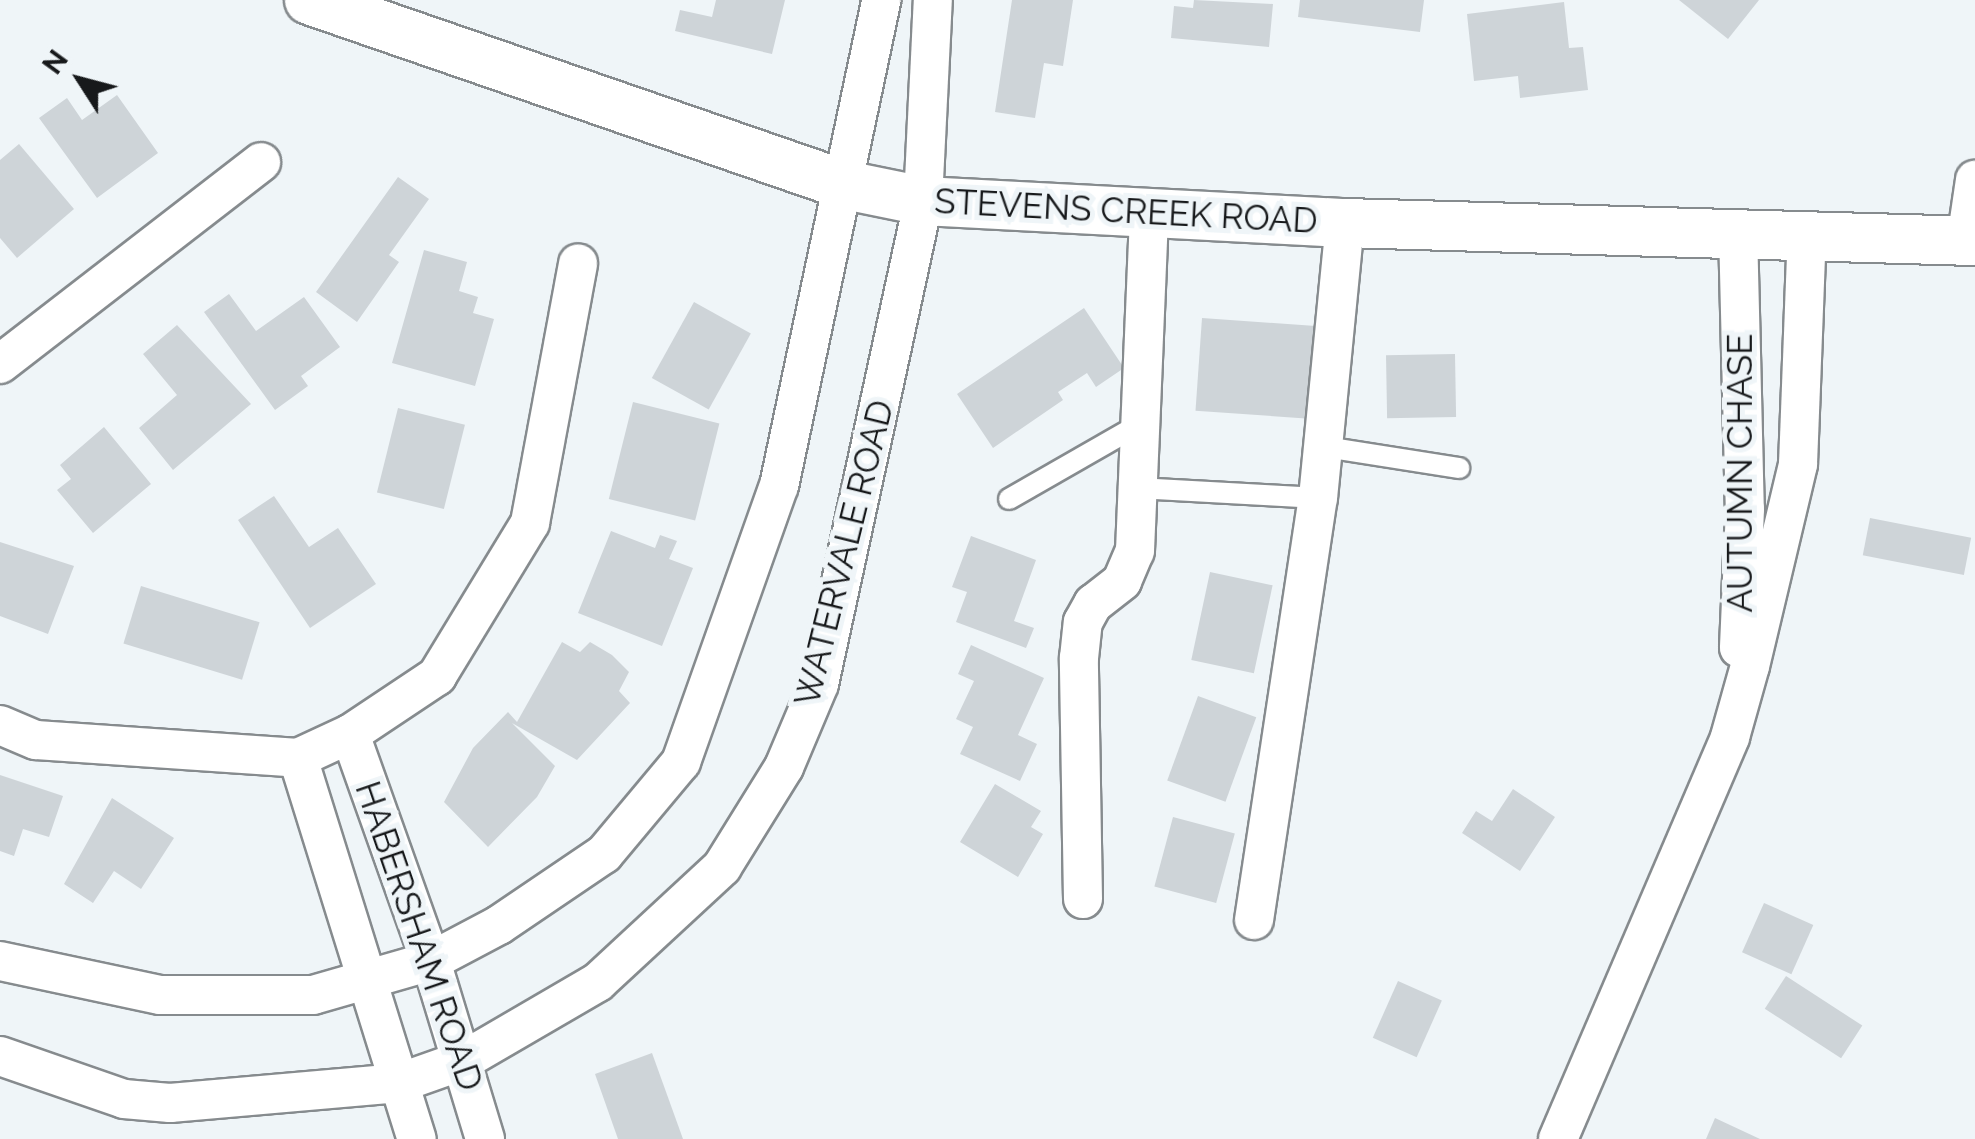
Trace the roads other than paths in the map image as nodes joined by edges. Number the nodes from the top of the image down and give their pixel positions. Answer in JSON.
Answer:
{"nodes":[{"id":1,"x":309,"y":0,"type":"edge"},
{"id":2,"x":878,"y":14,"type":"edge"},
{"id":3,"x":932,"y":18,"type":"edge"},
{"id":4,"x":262,"y":162,"type":"dead end"},
{"id":5,"x":1975,"y":180,"type":"edge"},
{"id":6,"x":846,"y":185,"type":"junction"},
{"id":7,"x":924,"y":201,"type":"junction"},
{"id":8,"x":1149,"y":215,"type":"junction"},
{"id":9,"x":1345,"y":223,"type":"junction"},
{"id":10,"x":1738,"y":230,"type":"junction"},
{"id":11,"x":1807,"y":233,"type":"junction"},
{"id":12,"x":1971,"y":241,"type":"edge"},
{"id":13,"x":578,"y":263,"type":"dead end"},
{"id":14,"x":0,"y":364,"type":"edge"},
{"id":15,"x":1140,"y":424,"type":"junction"},
{"id":16,"x":1325,"y":447,"type":"junction"},
{"id":17,"x":1459,"y":468,"type":"dead end"},
{"id":18,"x":1138,"y":488,"type":"junction"},
{"id":19,"x":1318,"y":498,"type":"junction"},
{"id":20,"x":1009,"y":499,"type":"dead end"},
{"id":21,"x":1736,"y":715,"type":"junction"},
{"id":22,"x":0,"y":726,"type":"edge"},
{"id":23,"x":350,"y":734,"type":"junction"},
{"id":24,"x":298,"y":758,"type":"junction"},
{"id":25,"x":1083,"y":899,"type":"dead end"},
{"id":26,"x":1254,"y":920,"type":"dead end"},
{"id":27,"x":0,"y":961,"type":"edge"},
{"id":28,"x":432,"y":961,"type":"junction"},
{"id":29,"x":366,"y":980,"type":"junction"},
{"id":30,"x":0,"y":1056,"type":"edge"},
{"id":31,"x":464,"y":1060,"type":"junction"},
{"id":32,"x":399,"y":1084,"type":"junction"},
{"id":33,"x":416,"y":1139,"type":"edge"},
{"id":34,"x":485,"y":1139,"type":"edge"},
{"id":35,"x":1558,"y":1139,"type":"edge"}],
"edges":[{"from":1,"to":6,"type":"street","name":"STEVENS CREEK ROAD"},
{"from":2,"to":3,"type":"street"},
{"from":2,"to":6,"type":"street"},
{"from":3,"to":7,"type":"street","name":"WATERVALE ROAD"},
{"from":4,"to":14,"type":"street"},
{"from":5,"to":12,"type":"street"},
{"from":6,"to":7,"type":"street","name":"STEVENS CREEK ROAD"},
{"from":6,"to":28,"type":"street"},
{"from":7,"to":8,"type":"street","name":"STEVENS CREEK ROAD"},
{"from":7,"to":31,"type":"street","name":"WATERVALE ROAD"},
{"from":8,"to":9,"type":"street","name":"STEVENS CREEK ROAD"},
{"from":8,"to":15,"type":"street"},
{"from":9,"to":10,"type":"street","name":"STEVENS CREEK ROAD"},
{"from":9,"to":16,"type":"street"},
{"from":10,"to":11,"type":"street","name":"STEVENS CREEK ROAD"},
{"from":10,"to":21,"type":"street","name":"AUTUMN CHASE"},
{"from":11,"to":12,"type":"street","name":"STEVENS CREEK ROAD"},
{"from":11,"to":21,"type":"street","name":"AUTUMN CHASE"},
{"from":13,"to":23,"type":"street"},
{"from":15,"to":18,"type":"street"},
{"from":15,"to":20,"type":"lane"},
{"from":16,"to":17,"type":"lane"},
{"from":16,"to":19,"type":"street"},
{"from":18,"to":19,"type":"lane"},
{"from":18,"to":25,"type":"street"},
{"from":19,"to":26,"type":"street"},
{"from":21,"to":35,"type":"street","name":"AUTUMN CHASE"},
{"from":22,"to":24,"type":"street"},
{"from":23,"to":24,"type":"street"},
{"from":23,"to":28,"type":"street","name":"HABERSHAM ROAD"},
{"from":24,"to":29,"type":"street","name":"HABERSHAM ROAD"},
{"from":27,"to":29,"type":"street"},
{"from":28,"to":29,"type":"street"},
{"from":28,"to":31,"type":"street","name":"HABERSHAM ROAD"},
{"from":29,"to":32,"type":"street","name":"HABERSHAM ROAD"},
{"from":30,"to":32,"type":"street","name":"WATERVALE ROAD"},
{"from":31,"to":32,"type":"street","name":"WATERVALE ROAD"},
{"from":31,"to":34,"type":"street","name":"HABERSHAM ROAD"},
{"from":32,"to":33,"type":"street","name":"HABERSHAM ROAD"}]}
